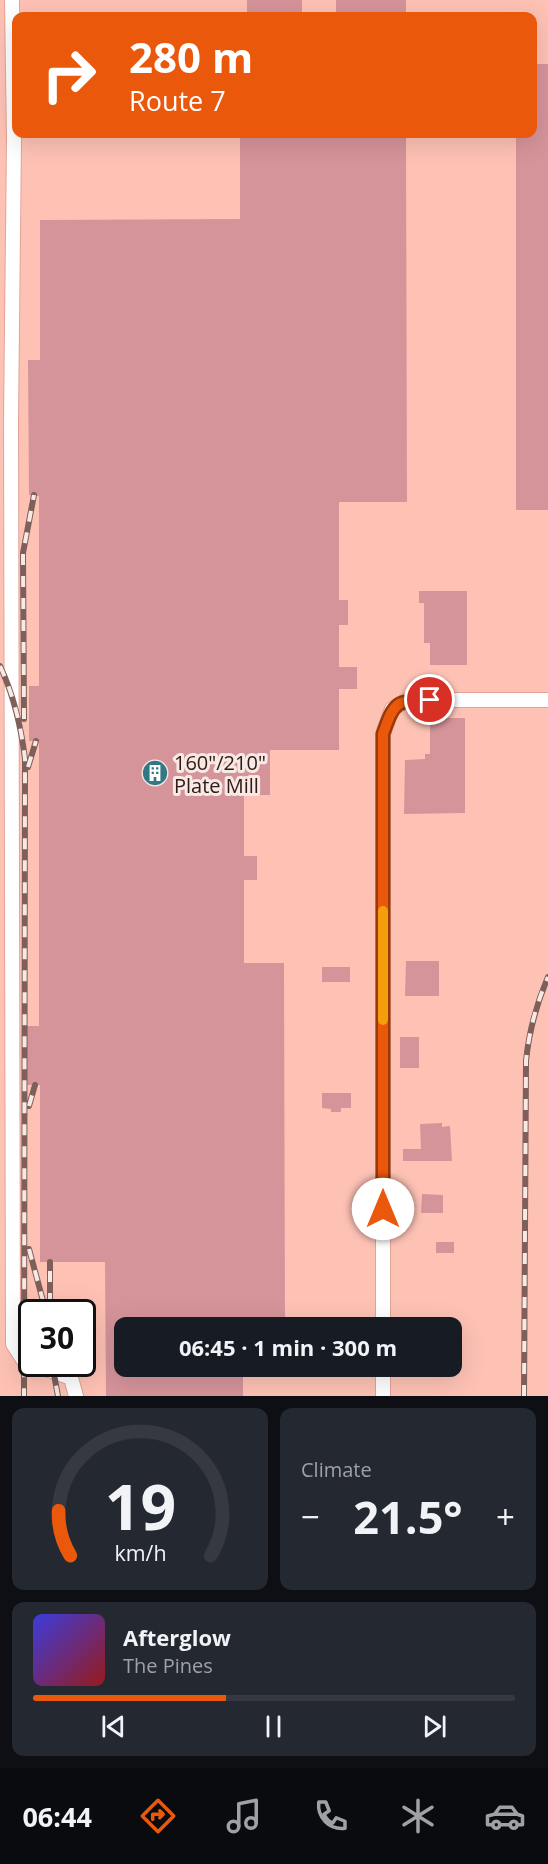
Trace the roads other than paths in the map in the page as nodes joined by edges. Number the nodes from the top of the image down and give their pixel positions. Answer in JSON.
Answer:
{"nodes":[{"id":1,"x":14,"y":138,"type":"edge"},
{"id":2,"x":548,"y":700,"type":"edge"},
{"id":3,"x":383,"y":1317,"type":"edge"},
{"id":4,"x":383,"y":1377,"type":"edge"},
{"id":5,"x":76,"y":1396,"type":"edge"},
{"id":6,"x":383,"y":1396,"type":"edge"}],
"edges":[{"from":1,"to":5,"type":"street"},
{"from":2,"to":3,"type":"street"},
{"from":4,"to":6,"type":"street"}]}
